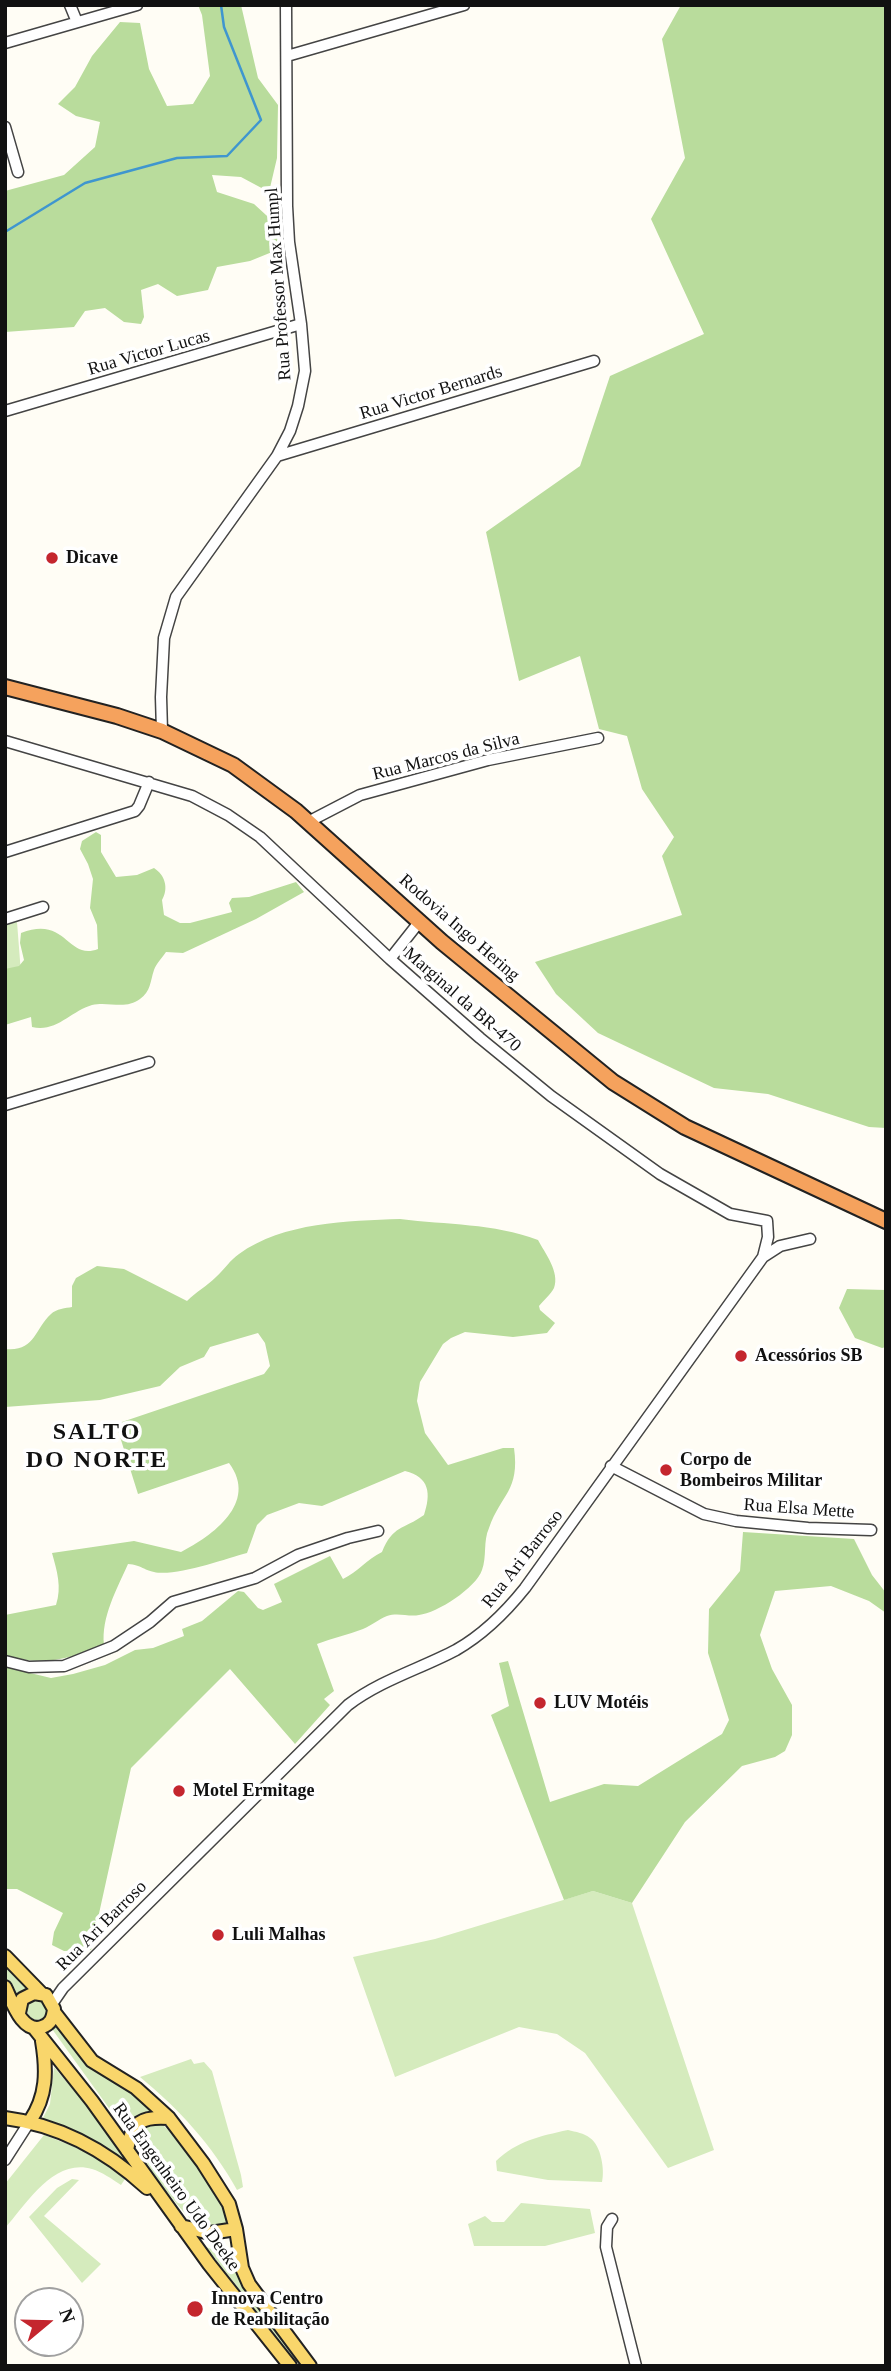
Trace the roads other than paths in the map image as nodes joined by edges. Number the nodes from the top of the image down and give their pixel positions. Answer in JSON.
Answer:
{"nodes":[{"id":1,"x":70,"y":5,"type":"edge"},
{"id":2,"x":137,"y":5,"type":"edge"},
{"id":3,"x":286,"y":5,"type":"edge"},
{"id":4,"x":464,"y":5,"type":"edge"},
{"id":5,"x":77,"y":22,"type":"junction"},
{"id":6,"x":5,"y":43,"type":"edge"},
{"id":7,"x":287,"y":56,"type":"junction"},
{"id":8,"x":5,"y":127,"type":"edge"},
{"id":9,"x":18,"y":172,"type":"dead end"},
{"id":10,"x":301,"y":324,"type":"junction"},
{"id":11,"x":594,"y":361,"type":"dead end"},
{"id":12,"x":5,"y":411,"type":"edge"},
{"id":13,"x":277,"y":456,"type":"junction"},
{"id":14,"x":5,"y":687,"type":"edge"},
{"id":15,"x":162,"y":731,"type":"junction"},
{"id":16,"x":598,"y":738,"type":"dead end"},
{"id":17,"x":5,"y":741,"type":"edge"},
{"id":18,"x":149,"y":782,"type":"junction"},
{"id":19,"x":308,"y":822,"type":"junction"},
{"id":20,"x":5,"y":852,"type":"edge"},
{"id":21,"x":43,"y":907,"type":"dead end"},
{"id":22,"x":5,"y":919,"type":"edge"},
{"id":23,"x":420,"y":921,"type":"junction"},
{"id":24,"x":390,"y":959,"type":"junction"},
{"id":25,"x":149,"y":1062,"type":"dead end"},
{"id":26,"x":5,"y":1105,"type":"edge"},
{"id":27,"x":884,"y":1220,"type":"edge"},
{"id":28,"x":767,"y":1221,"type":"joint"},
{"id":29,"x":810,"y":1239,"type":"dead end"},
{"id":30,"x":763,"y":1257,"type":"junction"},
{"id":31,"x":611,"y":1466,"type":"junction"},
{"id":32,"x":871,"y":1530,"type":"dead end"},
{"id":33,"x":378,"y":1531,"type":"dead end"},
{"id":34,"x":5,"y":1661,"type":"edge"},
{"id":35,"x":5,"y":1956,"type":"edge"},
{"id":36,"x":5,"y":1987,"type":"edge"},
{"id":37,"x":48,"y":2001,"type":"junction"},
{"id":38,"x":19,"y":2012,"type":"junction"},
{"id":39,"x":38,"y":2033,"type":"junction"},
{"id":40,"x":5,"y":2118,"type":"edge"},
{"id":41,"x":169,"y":2118,"type":"junction"},
{"id":42,"x":30,"y":2121,"type":"junction"},
{"id":43,"x":127,"y":2150,"type":"junction"},
{"id":44,"x":5,"y":2160,"type":"edge"},
{"id":45,"x":166,"y":2204,"type":"junction"},
{"id":46,"x":612,"y":2218,"type":"dead end"},
{"id":47,"x":181,"y":2226,"type":"junction"},
{"id":48,"x":236,"y":2229,"type":"junction"},
{"id":49,"x":290,"y":2366,"type":"edge"},
{"id":50,"x":310,"y":2366,"type":"edge"},
{"id":51,"x":636,"y":2366,"type":"edge"}],
"edges":[{"from":1,"to":5,"type":"street"},
{"from":2,"to":5,"type":"street"},
{"from":3,"to":7,"type":"street","name":"Rua Professor Max Humpl"},
{"from":4,"to":7,"type":"street"},
{"from":5,"to":6,"type":"street"},
{"from":7,"to":10,"type":"street","name":"Rua Professor Max Humpl"},
{"from":8,"to":9,"type":"street"},
{"from":10,"to":12,"type":"street","name":"Rua Victor Lucas"},
{"from":10,"to":13,"type":"street","name":"Rua Professor Max Humpl"},
{"from":11,"to":13,"type":"street","name":"Rua Victor Bernards"},
{"from":13,"to":15,"type":"street","name":"Rua Professor Max Humpl"},
{"from":14,"to":15,"type":"highway","name":"Rodovia Ingo Hering"},
{"from":15,"to":19,"type":"highway","name":"Rodovia Ingo Hering"},
{"from":16,"to":19,"type":"street","name":"Rua Marcos da Silva"},
{"from":17,"to":18,"type":"street","name":"Marginal da BR-470"},
{"from":18,"to":20,"type":"street"},
{"from":18,"to":24,"type":"street","name":"Marginal da BR-470"},
{"from":19,"to":23,"type":"highway","name":"Rodovia Ingo Hering"},
{"from":21,"to":22,"type":"street"},
{"from":23,"to":24,"type":"street"},
{"from":23,"to":27,"type":"highway","name":"Rodovia Ingo Hering"},
{"from":24,"to":28,"type":"street","name":"Marginal da BR-470"},
{"from":25,"to":26,"type":"street"},
{"from":28,"to":30,"type":"street","name":"Rua Ari Barroso"},
{"from":29,"to":30,"type":"street","name":"Rua Ari Barroso"},
{"from":30,"to":31,"type":"street","name":"Rua Ari Barroso"},
{"from":31,"to":32,"type":"street","name":"Rua Elsa Mette"},
{"from":31,"to":37,"type":"street","name":"Rua Ari Barroso"},
{"from":33,"to":34,"type":"street"},
{"from":35,"to":37,"type":"main road","name":"Rua Engenheiro Udo Deeke"},
{"from":36,"to":38,"type":"main road"},
{"from":37,"to":38,"type":"main road"},
{"from":37,"to":39,"type":"main road"},
{"from":37,"to":41,"type":"main road","name":"Rua Engenheiro Udo Deeke"},
{"from":38,"to":39,"type":"main road"},
{"from":39,"to":42,"type":"main road"},
{"from":39,"to":43,"type":"main road","name":"Rua Engenheiro Udo Deeke"},
{"from":40,"to":42,"type":"main road"},
{"from":41,"to":43,"type":"main road"},
{"from":41,"to":48,"type":"main road","name":"Rua Engenheiro Udo Deeke"},
{"from":42,"to":44,"type":"street"},
{"from":42,"to":45,"type":"main road"},
{"from":43,"to":45,"type":"main road","name":"Rua Engenheiro Udo Deeke"},
{"from":45,"to":47,"type":"main road","name":"Rua Engenheiro Udo Deeke"},
{"from":46,"to":51,"type":"street"},
{"from":47,"to":48,"type":"main road"},
{"from":47,"to":49,"type":"main road","name":"Rua Engenheiro Udo Deeke"},
{"from":48,"to":50,"type":"main road","name":"Rua Engenheiro Udo Deeke"}]}
